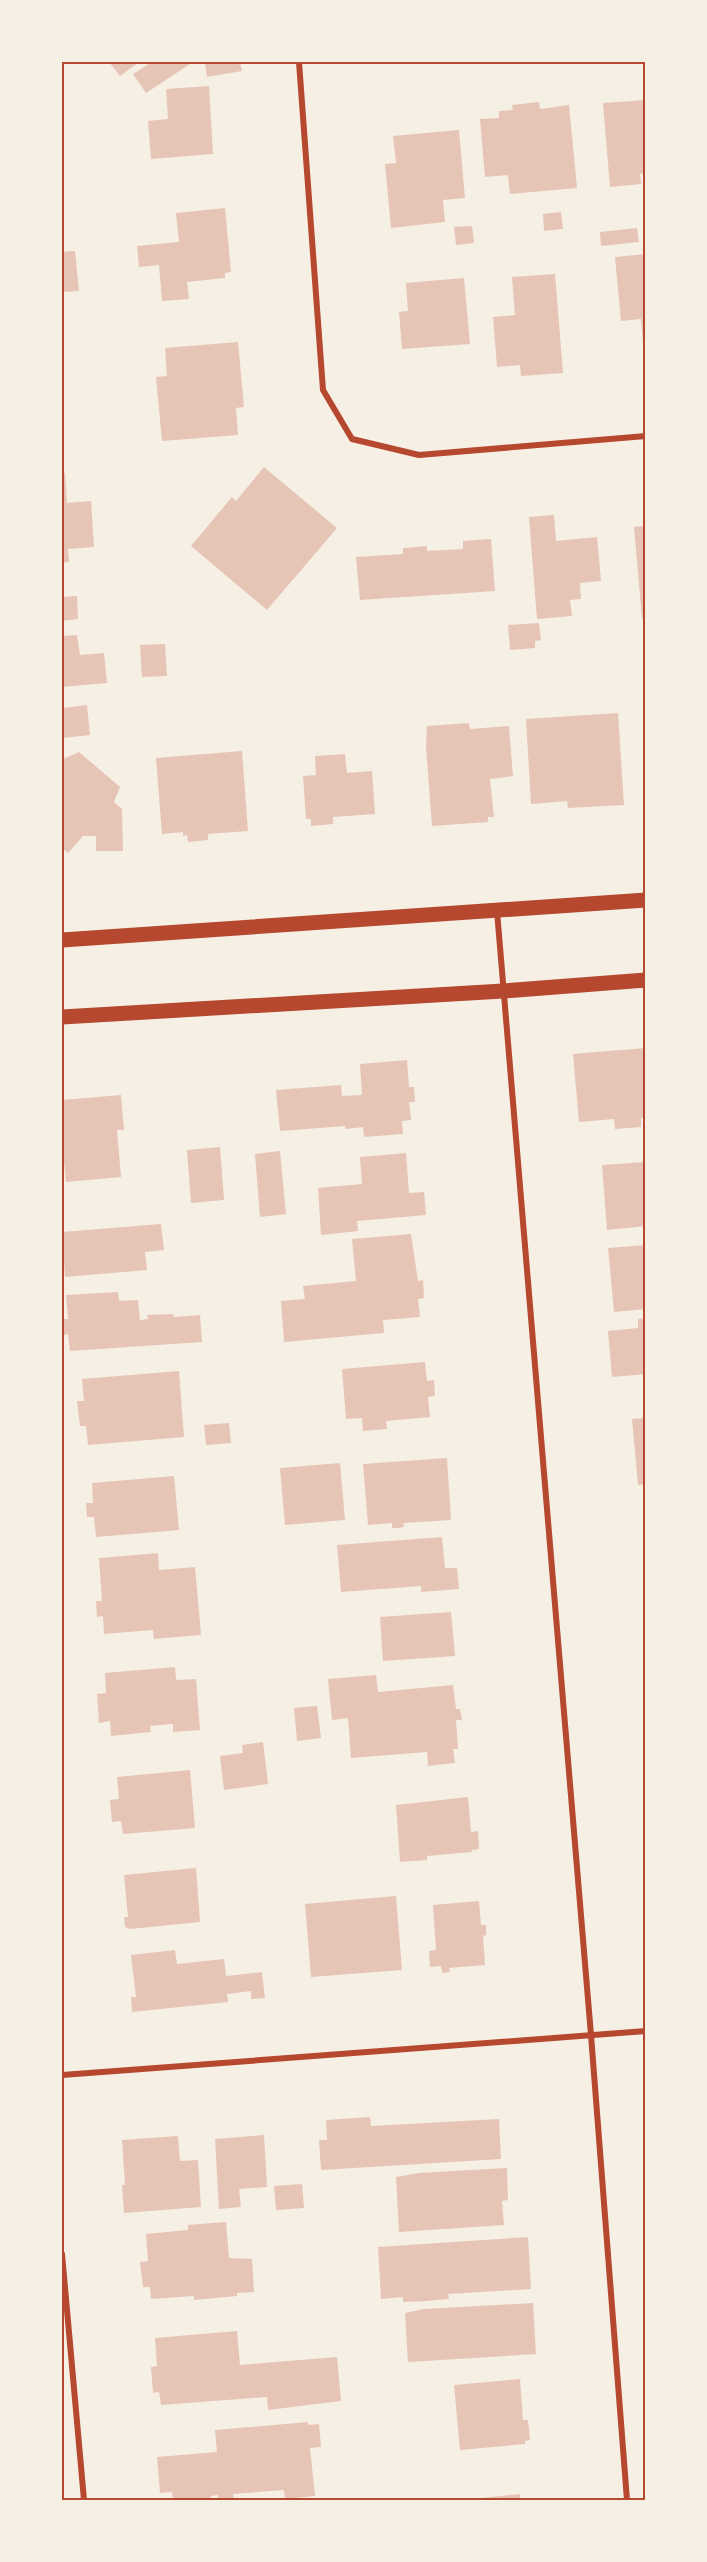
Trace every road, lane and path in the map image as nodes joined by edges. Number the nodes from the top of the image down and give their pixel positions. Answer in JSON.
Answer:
{"nodes":[{"id":1,"x":299,"y":62,"type":"edge"},
{"id":2,"x":645,"y":436,"type":"edge"},
{"id":3,"x":645,"y":900,"type":"edge"},
{"id":4,"x":497,"y":911,"type":"junction"},
{"id":5,"x":62,"y":940,"type":"edge"},
{"id":6,"x":645,"y":980,"type":"edge"},
{"id":7,"x":503,"y":992,"type":"junction"},
{"id":8,"x":62,"y":1017,"type":"edge"},
{"id":9,"x":645,"y":2031,"type":"edge"},
{"id":10,"x":591,"y":2036,"type":"junction"},
{"id":11,"x":62,"y":2075,"type":"edge"},
{"id":12,"x":62,"y":2254,"type":"edge"},
{"id":13,"x":84,"y":2500,"type":"edge"},
{"id":14,"x":627,"y":2500,"type":"edge"}],
"edges":[{"from":1,"to":2,"type":"street"},
{"from":3,"to":4,"type":"main road"},
{"from":4,"to":5,"type":"main road"},
{"from":4,"to":7,"type":"street"},
{"from":6,"to":7,"type":"main road"},
{"from":7,"to":8,"type":"main road"},
{"from":7,"to":10,"type":"street"},
{"from":9,"to":10,"type":"street"},
{"from":10,"to":11,"type":"street"},
{"from":10,"to":14,"type":"street"},
{"from":12,"to":13,"type":"street"}]}
